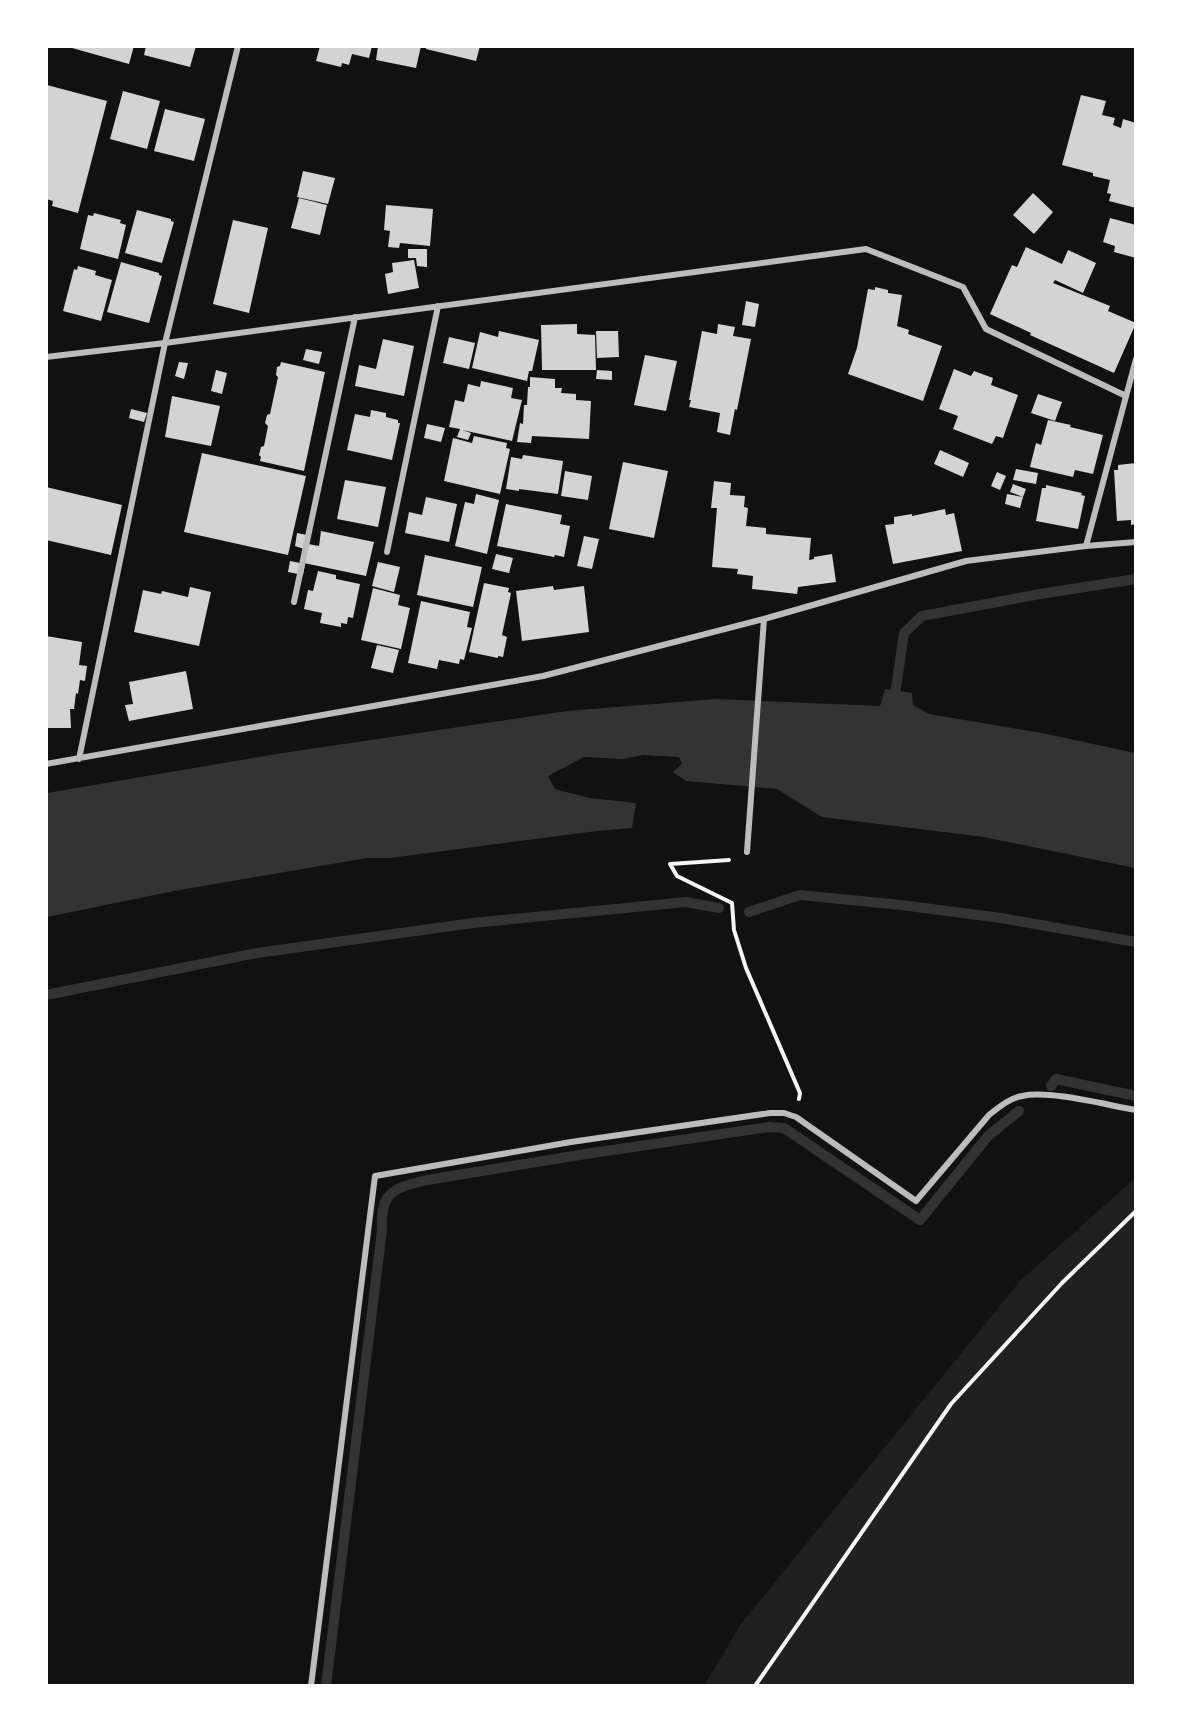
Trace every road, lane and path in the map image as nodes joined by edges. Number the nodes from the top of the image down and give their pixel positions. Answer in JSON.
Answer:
{"nodes":[{"id":1,"x":238,"y":46,"type":"edge"},
{"id":2,"x":438,"y":306,"type":"junction"},
{"id":3,"x":355,"y":317,"type":"junction"},
{"id":4,"x":165,"y":343,"type":"junction"},
{"id":5,"x":46,"y":357,"type":"edge"},
{"id":6,"x":1136,"y":359,"type":"edge"},
{"id":7,"x":1126,"y":396,"type":"junction"},
{"id":8,"x":1136,"y":542,"type":"edge"},
{"id":9,"x":1086,"y":546,"type":"junction"},
{"id":10,"x":387,"y":552,"type":"dead end"},
{"id":11,"x":294,"y":602,"type":"dead end"},
{"id":12,"x":764,"y":619,"type":"junction"},
{"id":13,"x":79,"y":759,"type":"junction"},
{"id":14,"x":46,"y":764,"type":"edge"},
{"id":15,"x":747,"y":852,"type":"joint"},
{"id":16,"x":1136,"y":1110,"type":"edge"},
{"id":17,"x":796,"y":1117,"type":"junction"},
{"id":18,"x":1136,"y":1211,"type":"edge"},
{"id":19,"x":310,"y":1686,"type":"edge"},
{"id":20,"x":755,"y":1686,"type":"edge"}],
"edges":[{"from":1,"to":4,"type":"street"},
{"from":2,"to":3,"type":"street"},
{"from":2,"to":7,"type":"street"},
{"from":2,"to":10,"type":"street"},
{"from":3,"to":4,"type":"street"},
{"from":3,"to":11,"type":"street"},
{"from":4,"to":5,"type":"street"},
{"from":4,"to":13,"type":"street"},
{"from":6,"to":7,"type":"street"},
{"from":7,"to":9,"type":"street"},
{"from":8,"to":9,"type":"street"},
{"from":9,"to":12,"type":"street"},
{"from":12,"to":13,"type":"street"},
{"from":12,"to":15,"type":"street"},
{"from":13,"to":14,"type":"street"},
{"from":15,"to":17,"type":"path"},
{"from":16,"to":17,"type":"street"},
{"from":17,"to":19,"type":"street"},
{"from":18,"to":20,"type":"path"}]}
